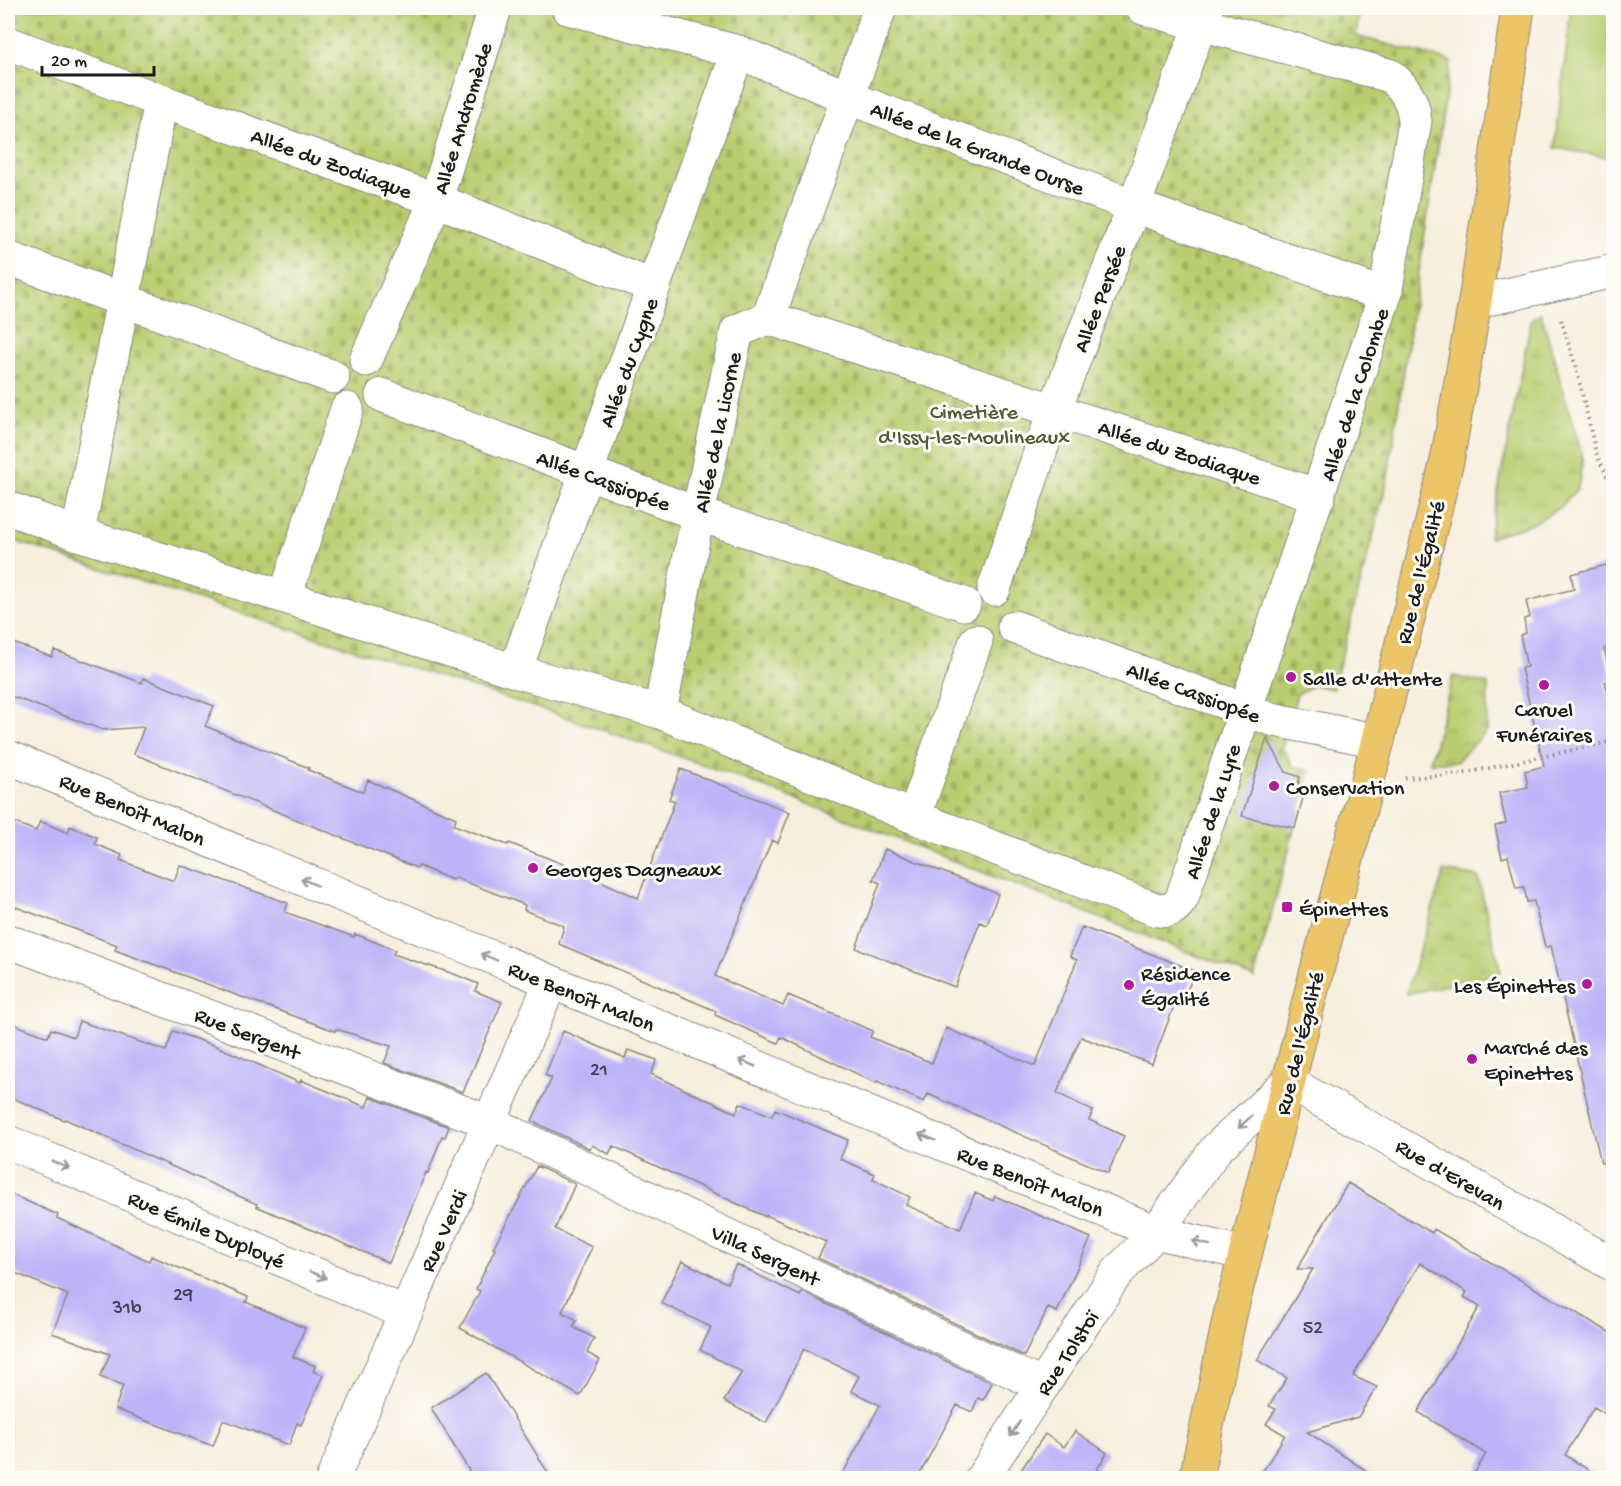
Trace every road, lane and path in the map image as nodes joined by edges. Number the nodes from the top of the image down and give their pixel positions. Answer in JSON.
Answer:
{"nodes":[{"id":1,"x":495,"y":8,"type":"edge"},
{"id":2,"x":567,"y":8,"type":"edge"},
{"id":3,"x":880,"y":8,"type":"edge"},
{"id":4,"x":1143,"y":8,"type":"edge"},
{"id":5,"x":1518,"y":8,"type":"edge"},
{"id":6,"x":1203,"y":15,"type":"edge"},
{"id":7,"x":8,"y":43,"type":"edge"},
{"id":8,"x":738,"y":52,"type":"junction"},
{"id":9,"x":847,"y":97,"type":"junction"},
{"id":10,"x":161,"y":101,"type":"junction"},
{"id":11,"x":436,"y":200,"type":"junction"},
{"id":12,"x":1134,"y":206,"type":"junction"},
{"id":13,"x":8,"y":258,"type":"edge"},
{"id":14,"x":1614,"y":271,"type":"edge"},
{"id":15,"x":1551,"y":285,"type":"junction"},
{"id":16,"x":654,"y":287,"type":"junction"},
{"id":17,"x":1386,"y":296,"type":"junction"},
{"id":18,"x":123,"y":302,"type":"junction"},
{"id":19,"x":1475,"y":302,"type":"junction"},
{"id":20,"x":768,"y":318,"type":"junction"},
{"id":21,"x":366,"y":360,"type":"junction"},
{"id":22,"x":333,"y":377,"type":"junction"},
{"id":23,"x":382,"y":395,"type":"junction"},
{"id":24,"x":347,"y":409,"type":"junction"},
{"id":25,"x":1054,"y":411,"type":"junction"},
{"id":26,"x":586,"y":473,"type":"junction"},
{"id":27,"x":1614,"y":491,"type":"edge"},
{"id":28,"x":1319,"y":496,"type":"junction"},
{"id":29,"x":8,"y":508,"type":"edge"},
{"id":30,"x":698,"y":514,"type":"junction"},
{"id":31,"x":78,"y":534,"type":"junction"},
{"id":32,"x":994,"y":589,"type":"junction"},
{"id":33,"x":285,"y":597,"type":"junction"},
{"id":34,"x":964,"y":604,"type":"junction"},
{"id":35,"x":1014,"y":627,"type":"junction"},
{"id":36,"x":976,"y":641,"type":"junction"},
{"id":37,"x":515,"y":671,"type":"junction"},
{"id":38,"x":1245,"y":709,"type":"junction"},
{"id":39,"x":660,"y":712,"type":"junction"},
{"id":40,"x":1377,"y":741,"type":"junction"},
{"id":41,"x":1614,"y":741,"type":"edge"},
{"id":42,"x":8,"y":757,"type":"edge"},
{"id":43,"x":1368,"y":780,"type":"junction"},
{"id":44,"x":915,"y":817,"type":"junction"},
{"id":45,"x":8,"y":941,"type":"edge"},
{"id":46,"x":551,"y":982,"type":"junction"},
{"id":47,"x":1288,"y":1082,"type":"junction"},
{"id":48,"x":489,"y":1122,"type":"junction"},
{"id":49,"x":8,"y":1142,"type":"edge"},
{"id":50,"x":1156,"y":1232,"type":"junction"},
{"id":51,"x":1245,"y":1254,"type":"junction"},
{"id":52,"x":1614,"y":1265,"type":"edge"},
{"id":53,"x":406,"y":1313,"type":"junction"},
{"id":54,"x":1043,"y":1386,"type":"junction"},
{"id":55,"x":344,"y":1474,"type":"edge"},
{"id":56,"x":982,"y":1479,"type":"edge"},
{"id":57,"x":1196,"y":1479,"type":"edge"}],
"edges":[{"from":1,"to":11,"type":"street","name":"Allée Andromède"},
{"from":2,"to":8,"type":"street","name":"Allée de la Grande Ourse"},
{"from":3,"to":9,"type":"street"},
{"from":4,"to":6,"type":"street"},
{"from":5,"to":19,"type":"main road","name":"Rue de l'Égalité"},
{"from":6,"to":12,"type":"street","name":"Allée Persée"},
{"from":6,"to":17,"type":"street","name":"Allée de la Colombe"},
{"from":7,"to":10,"type":"street","name":"Allée du Zodiaque"},
{"from":8,"to":9,"type":"street","name":"Allée de la Grande Ourse"},
{"from":8,"to":16,"type":"street","name":"Allée du Cygne"},
{"from":9,"to":12,"type":"street","name":"Allée de la Grande Ourse"},
{"from":9,"to":20,"type":"street"},
{"from":10,"to":11,"type":"street","name":"Allée du Zodiaque"},
{"from":10,"to":18,"type":"street"},
{"from":11,"to":16,"type":"street","name":"Allée du Zodiaque"},
{"from":11,"to":21,"type":"street","name":"Allée Andromède"},
{"from":12,"to":17,"type":"street","name":"Allée de la Grande Ourse"},
{"from":12,"to":25,"type":"street","name":"Allée Persée"},
{"from":13,"to":18,"type":"street"},
{"from":14,"to":15,"type":"street"},
{"from":15,"to":19,"type":"street"},
{"from":15,"to":27,"type":"path"},
{"from":16,"to":26,"type":"street","name":"Allée du Cygne"},
{"from":17,"to":28,"type":"street","name":"Allée de la Colombe"},
{"from":18,"to":22,"type":"street"},
{"from":18,"to":31,"type":"street"},
{"from":19,"to":40,"type":"main road","name":"Rue de l'Égalité"},
{"from":20,"to":25,"type":"street","name":"Allée du Zodiaque"},
{"from":20,"to":30,"type":"street","name":"Allée de la Licorne"},
{"from":21,"to":22,"type":"street"},
{"from":21,"to":23,"type":"street"},
{"from":22,"to":24,"type":"street"},
{"from":23,"to":24,"type":"street"},
{"from":23,"to":26,"type":"street","name":"Allée Cassiopée"},
{"from":24,"to":33,"type":"street"},
{"from":25,"to":28,"type":"street","name":"Allée du Zodiaque"},
{"from":25,"to":32,"type":"street","name":"Allée Persée"},
{"from":26,"to":30,"type":"street","name":"Allée Cassiopée"},
{"from":26,"to":37,"type":"street","name":"Allée du Cygne"},
{"from":28,"to":38,"type":"street","name":"Allée de la Colombe"},
{"from":29,"to":31,"type":"street"},
{"from":30,"to":34,"type":"street","name":"Allée Cassiopée"},
{"from":30,"to":39,"type":"street","name":"Allée de la Licorne"},
{"from":31,"to":33,"type":"street"},
{"from":32,"to":34,"type":"street"},
{"from":32,"to":35,"type":"street"},
{"from":33,"to":37,"type":"street"},
{"from":34,"to":36,"type":"street"},
{"from":35,"to":36,"type":"street"},
{"from":35,"to":38,"type":"street","name":"Allée Cassiopée"},
{"from":36,"to":44,"type":"street"},
{"from":37,"to":39,"type":"street"},
{"from":38,"to":40,"type":"street","name":"Allée Cassiopée"},
{"from":38,"to":44,"type":"street","name":"Allée de la Lyre"},
{"from":39,"to":44,"type":"street"},
{"from":40,"to":43,"type":"main road","name":"Rue de l'Égalité"},
{"from":41,"to":43,"type":"path"},
{"from":46,"to":42,"type":"street","name":"Rue Benoît Malon","one_way":true},
{"from":43,"to":47,"type":"main road","name":"Rue de l'Égalité"},
{"from":45,"to":48,"type":"street","name":"Rue Sergent"},
{"from":46,"to":48,"type":"street","name":"Rue Verdi"},
{"from":50,"to":46,"type":"street","name":"Rue Benoît Malon","one_way":true},
{"from":47,"to":50,"type":"street","name":"Rue Tolstoï","one_way":true},
{"from":47,"to":51,"type":"main road","name":"Rue de l'Égalité"},
{"from":47,"to":52,"type":"street","name":"Rue d'Erevan"},
{"from":48,"to":53,"type":"street","name":"Rue Verdi"},
{"from":48,"to":54,"type":"street","name":"Villa Sergent"},
{"from":49,"to":53,"type":"street","name":"Rue Émile Duployé","one_way":true},
{"from":51,"to":50,"type":"street","name":"Rue Benoît Malon","one_way":true},
{"from":50,"to":54,"type":"street","name":"Rue Tolstoï"},
{"from":51,"to":57,"type":"main road","name":"Rue de l'Égalité"},
{"from":53,"to":55,"type":"street","name":"Rue Verdi"},
{"from":54,"to":56,"type":"street","name":"Rue Tolstoï","one_way":true}]}
